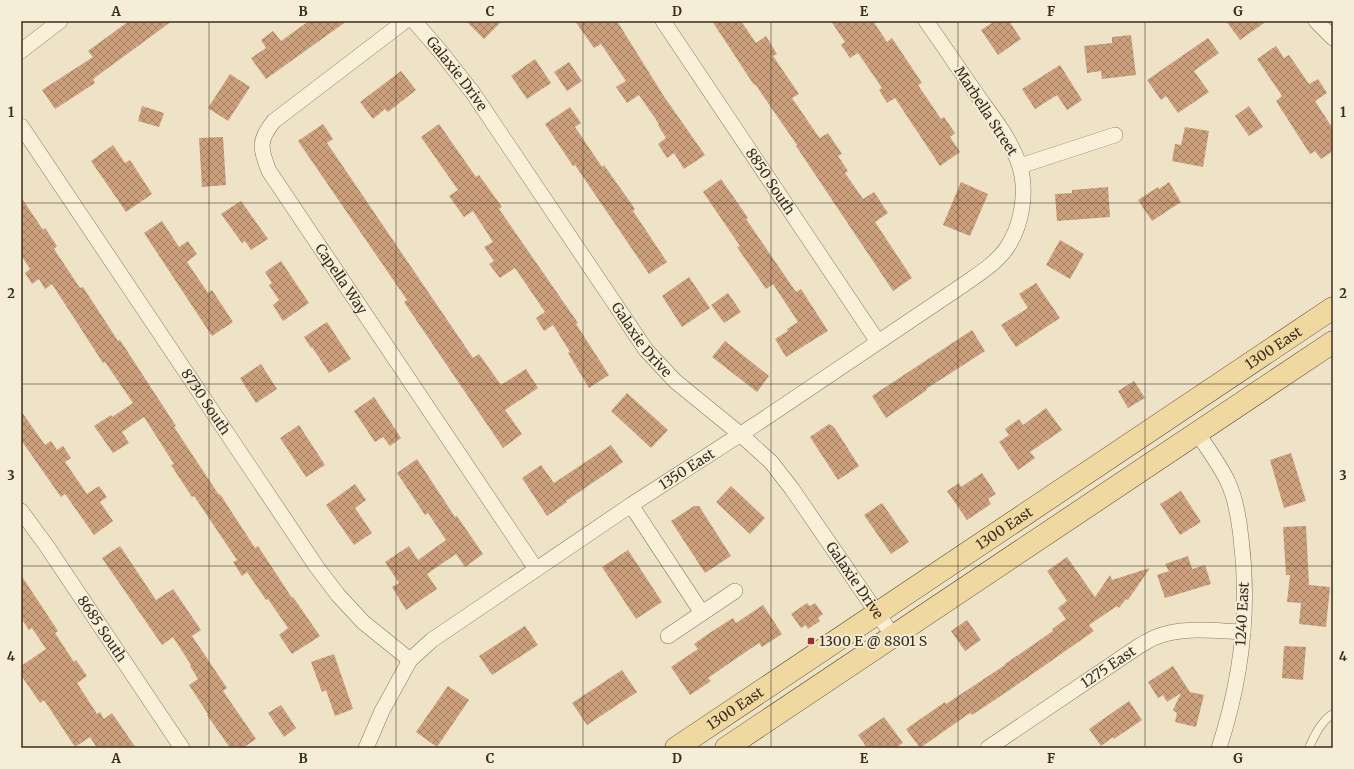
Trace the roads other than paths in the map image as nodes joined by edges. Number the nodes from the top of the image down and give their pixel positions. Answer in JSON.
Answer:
{"nodes":[{"id":1,"x":60,"y":21,"type":"edge"},
{"id":2,"x":405,"y":21,"type":"edge"},
{"id":3,"x":414,"y":21,"type":"edge"},
{"id":4,"x":663,"y":21,"type":"edge"},
{"id":5,"x":926,"y":21,"type":"edge"},
{"id":6,"x":1316,"y":21,"type":"edge"},
{"id":7,"x":1333,"y":38,"type":"edge"},
{"id":8,"x":21,"y":51,"type":"edge"},
{"id":9,"x":21,"y":126,"type":"edge"},
{"id":10,"x":1115,"y":135,"type":"dead end"},
{"id":11,"x":1020,"y":166,"type":"junction"},
{"id":12,"x":966,"y":283,"type":"joint"},
{"id":13,"x":1333,"y":308,"type":"edge"},
{"id":14,"x":878,"y":342,"type":"junction"},
{"id":15,"x":1333,"y":342,"type":"edge"},
{"id":16,"x":740,"y":434,"type":"junction"},
{"id":17,"x":1198,"y":434,"type":"junction"},
{"id":18,"x":631,"y":505,"type":"junction"},
{"id":19,"x":21,"y":511,"type":"edge"},
{"id":20,"x":536,"y":569,"type":"junction"},
{"id":21,"x":735,"y":591,"type":"dead end"},
{"id":22,"x":702,"y":613,"type":"junction"},
{"id":23,"x":877,"y":613,"type":"junction"},
{"id":24,"x":1243,"y":632,"type":"junction"},
{"id":25,"x":668,"y":636,"type":"dead end"},
{"id":26,"x":893,"y":636,"type":"junction"},
{"id":27,"x":410,"y":660,"type":"junction"},
{"id":28,"x":1333,"y":714,"type":"edge"},
{"id":29,"x":182,"y":748,"type":"edge"},
{"id":30,"x":366,"y":748,"type":"edge"},
{"id":31,"x":676,"y":748,"type":"edge"},
{"id":32,"x":726,"y":748,"type":"edge"},
{"id":33,"x":988,"y":748,"type":"edge"},
{"id":34,"x":1219,"y":748,"type":"edge"},
{"id":35,"x":1309,"y":748,"type":"edge"}],
"edges":[{"from":1,"to":8,"type":"street"},
{"from":2,"to":20,"type":"street","name":"Capella Way"},
{"from":3,"to":16,"type":"street","name":"Galaxie Drive"},
{"from":4,"to":14,"type":"street","name":"8850 South"},
{"from":5,"to":11,"type":"street","name":"Marbella Street"},
{"from":6,"to":7,"type":"street"},
{"from":9,"to":27,"type":"street","name":"8730 South"},
{"from":10,"to":11,"type":"street"},
{"from":11,"to":12,"type":"street","name":"Marbella Street"},
{"from":12,"to":14,"type":"street","name":"1350 East"},
{"from":13,"to":23,"type":"main road","name":"1300 East"},
{"from":14,"to":16,"type":"street","name":"1350 East"},
{"from":15,"to":17,"type":"main road","name":"1300 East"},
{"from":16,"to":18,"type":"street","name":"1350 East"},
{"from":16,"to":23,"type":"street","name":"Galaxie Drive"},
{"from":17,"to":24,"type":"street","name":"1240 East"},
{"from":17,"to":26,"type":"main road","name":"1300 East"},
{"from":18,"to":20,"type":"street","name":"1350 East"},
{"from":18,"to":22,"type":"street"},
{"from":19,"to":29,"type":"street","name":"8685 South"},
{"from":20,"to":27,"type":"street","name":"1350 East"},
{"from":21,"to":22,"type":"street"},
{"from":22,"to":25,"type":"street"},
{"from":23,"to":26,"type":"street","name":"Galaxie Drive"},
{"from":23,"to":31,"type":"main road","name":"1300 East"},
{"from":24,"to":33,"type":"street","name":"1275 East"},
{"from":24,"to":34,"type":"street","name":"1240 East"},
{"from":26,"to":32,"type":"main road","name":"1300 East"},
{"from":27,"to":30,"type":"street","name":"1350 East"},
{"from":28,"to":35,"type":"lane"}]}
